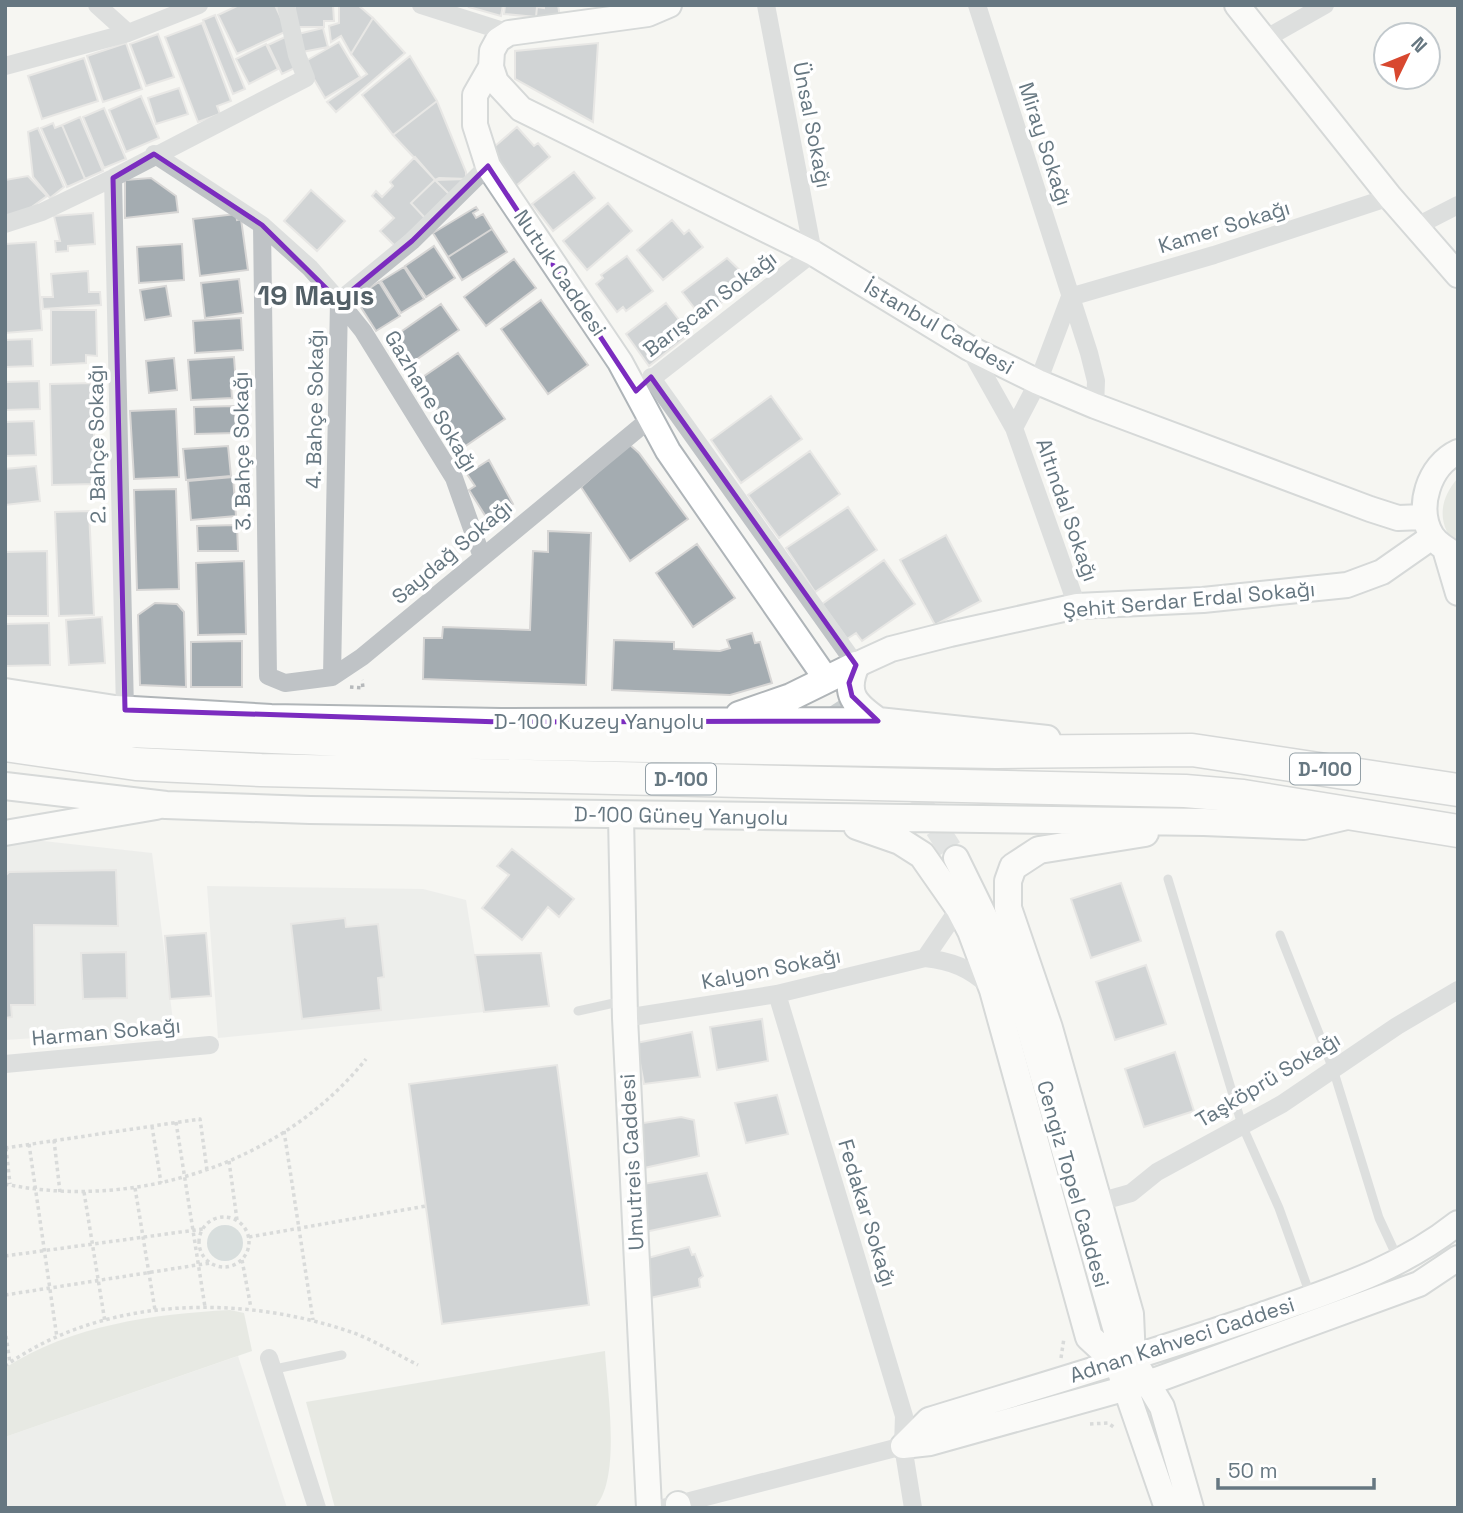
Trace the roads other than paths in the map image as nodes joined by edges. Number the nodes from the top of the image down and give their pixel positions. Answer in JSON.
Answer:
{"nodes":[{"id":1,"x":97,"y":5,"type":"edge"},
{"id":2,"x":199,"y":5,"type":"edge"},
{"id":3,"x":286,"y":5,"type":"edge"},
{"id":4,"x":421,"y":5,"type":"edge"},
{"id":5,"x":766,"y":5,"type":"edge"},
{"id":6,"x":977,"y":5,"type":"edge"},
{"id":7,"x":1237,"y":5,"type":"edge"},
{"id":8,"x":1325,"y":5,"type":"edge"},
{"id":9,"x":655,"y":8,"type":"edge"},
{"id":10,"x":452,"y":11,"type":"edge"},
{"id":11,"x":128,"y":33,"type":"junction"},
{"id":12,"x":509,"y":33,"type":"junction"},
{"id":13,"x":1265,"y":39,"type":"junction"},
{"id":14,"x":5,"y":66,"type":"edge"},
{"id":15,"x":491,"y":67,"type":"junction"},
{"id":16,"x":154,"y":154,"type":"junction"},
{"id":17,"x":488,"y":166,"type":"junction"},
{"id":18,"x":113,"y":178,"type":"junction"},
{"id":19,"x":1390,"y":197,"type":"junction"},
{"id":20,"x":1458,"y":205,"type":"edge"},
{"id":21,"x":5,"y":224,"type":"edge"},
{"id":22,"x":262,"y":225,"type":"junction"},
{"id":23,"x":1415,"y":227,"type":"junction"},
{"id":24,"x":813,"y":253,"type":"junction"},
{"id":25,"x":1438,"y":254,"type":"junction"},
{"id":26,"x":1458,"y":275,"type":"edge"},
{"id":27,"x":1458,"y":287,"type":"edge"},
{"id":28,"x":1070,"y":297,"type":"junction"},
{"id":29,"x":340,"y":301,"type":"junction"},
{"id":30,"x":969,"y":348,"type":"junction"},
{"id":31,"x":1038,"y":382,"type":"junction"},
{"id":32,"x":644,"y":384,"type":"junction"},
{"id":33,"x":1095,"y":407,"type":"junction"},
{"id":34,"x":651,"y":418,"type":"junction"},
{"id":35,"x":1014,"y":428,"type":"junction"},
{"id":36,"x":1456,"y":450,"type":"edge"},
{"id":37,"x":1440,"y":540,"type":"edge"},
{"id":38,"x":482,"y":557,"type":"junction"},
{"id":39,"x":1458,"y":593,"type":"edge"},
{"id":40,"x":1077,"y":606,"type":"junction"},
{"id":41,"x":856,"y":665,"type":"junction"},
{"id":42,"x":824,"y":666,"type":"tunnel mouth"},
{"id":43,"x":268,"y":676,"type":"joint"},
{"id":44,"x":332,"y":677,"type":"junction"},
{"id":45,"x":5,"y":692,"type":"edge"},
{"id":46,"x":125,"y":710,"type":"junction"},
{"id":47,"x":5,"y":718,"type":"edge"},
{"id":48,"x":878,"y":721,"type":"junction"},
{"id":49,"x":716,"y":722,"type":"junction"},
{"id":50,"x":5,"y":745,"type":"edge"},
{"id":51,"x":1192,"y":750,"type":"junction"},
{"id":52,"x":5,"y":786,"type":"edge"},
{"id":53,"x":1458,"y":790,"type":"edge"},
{"id":54,"x":166,"y":805,"type":"junction"},
{"id":55,"x":1357,"y":813,"type":"junction"},
{"id":56,"x":621,"y":816,"type":"junction"},
{"id":57,"x":839,"y":819,"type":"junction"},
{"id":58,"x":1184,"y":823,"type":"junction"},
{"id":59,"x":1458,"y":831,"type":"edge"},
{"id":60,"x":5,"y":833,"type":"edge"},
{"id":61,"x":951,"y":860,"type":"tunnel mouth"},
{"id":62,"x":1168,"y":879,"type":"dead end"},
{"id":63,"x":959,"y":908,"type":"junction"},
{"id":64,"x":1280,"y":936,"type":"dead end"},
{"id":65,"x":925,"y":958,"type":"junction"},
{"id":66,"x":993,"y":990,"type":"junction"},
{"id":67,"x":1458,"y":990,"type":"edge"},
{"id":68,"x":777,"y":994,"type":"junction"},
{"id":69,"x":625,"y":1010,"type":"junction"},
{"id":70,"x":578,"y":1011,"type":"dead end"},
{"id":71,"x":210,"y":1045,"type":"dead end"},
{"id":72,"x":5,"y":1064,"type":"edge"},
{"id":73,"x":1333,"y":1069,"type":"junction"},
{"id":74,"x":1242,"y":1125,"type":"junction"},
{"id":75,"x":1099,"y":1202,"type":"junction"},
{"id":76,"x":1458,"y":1223,"type":"edge"},
{"id":77,"x":1458,"y":1258,"type":"edge"},
{"id":78,"x":1400,"y":1263,"type":"junction"},
{"id":79,"x":1458,"y":1271,"type":"edge"},
{"id":80,"x":1419,"y":1284,"type":"junction"},
{"id":81,"x":1311,"y":1298,"type":"junction"},
{"id":82,"x":342,"y":1355,"type":"dead end"},
{"id":83,"x":1125,"y":1361,"type":"junction"},
{"id":84,"x":272,"y":1363,"type":"joint"},
{"id":85,"x":1137,"y":1385,"type":"junction"},
{"id":86,"x":903,"y":1446,"type":"junction"},
{"id":87,"x":673,"y":1506,"type":"edge"},
{"id":88,"x":317,"y":1508,"type":"edge"},
{"id":89,"x":649,"y":1508,"type":"edge"},
{"id":90,"x":913,"y":1508,"type":"edge"},
{"id":91,"x":1167,"y":1508,"type":"edge"},
{"id":92,"x":1191,"y":1508,"type":"edge"}],
"edges":[{"from":1,"to":11,"type":"street"},
{"from":2,"to":11,"type":"street"},
{"from":3,"to":16,"type":"street"},
{"from":4,"to":10,"type":"street"},
{"from":5,"to":24,"type":"street","name":"Ünsal Sokağı"},
{"from":6,"to":28,"type":"street","name":"Miray Sokağı"},
{"from":7,"to":13,"type":"main road"},
{"from":8,"to":13,"type":"street"},
{"from":9,"to":12,"type":"main road"},
{"from":10,"to":12,"type":"street"},
{"from":11,"to":14,"type":"street"},
{"from":12,"to":15,"type":"main road"},
{"from":13,"to":19,"type":"main road"},
{"from":15,"to":17,"type":"main road","name":"Nutuk Caddesi"},
{"from":15,"to":24,"type":"main road","name":"İstanbul Caddesi"},
{"from":16,"to":18,"type":"street"},
{"from":16,"to":22,"type":"street","name":"Gazhane Sokağı"},
{"from":17,"to":29,"type":"street","name":"4. Bahçe Sokağı"},
{"from":17,"to":32,"type":"main road","name":"Nutuk Caddesi"},
{"from":18,"to":21,"type":"street"},
{"from":18,"to":46,"type":"street","name":"2. Bahçe Sokağı"},
{"from":19,"to":23,"type":"main road"},
{"from":19,"to":28,"type":"street","name":"Kamer Sokağı"},
{"from":20,"to":23,"type":"street"},
{"from":22,"to":29,"type":"street","name":"Gazhane Sokağı"},
{"from":22,"to":43,"type":"street","name":"3. Bahçe Sokağı"},
{"from":23,"to":25,"type":"main road"},
{"from":24,"to":30,"type":"main road","name":"İstanbul Caddesi"},
{"from":24,"to":32,"type":"street","name":"Barışcan Sokağı"},
{"from":25,"to":26,"type":"main road"},
{"from":25,"to":27,"type":"main road"},
{"from":28,"to":31,"type":"street"},
{"from":28,"to":33,"type":"street","name":"Miray Sokağı"},
{"from":29,"to":38,"type":"street","name":"Gazhane Sokağı"},
{"from":29,"to":44,"type":"street","name":"4. Bahçe Sokağı"},
{"from":30,"to":31,"type":"main road","name":"İstanbul Caddesi"},
{"from":30,"to":35,"type":"street","name":"Altındal Sokağı"},
{"from":31,"to":33,"type":"main road","name":"İstanbul Caddesi"},
{"from":31,"to":35,"type":"street","name":"Altındal Sokağı"},
{"from":32,"to":34,"type":"main road","name":"Nutuk Caddesi"},
{"from":32,"to":41,"type":"street"},
{"from":33,"to":37,"type":"main road","name":"İstanbul Caddesi"},
{"from":34,"to":38,"type":"street","name":"Saydağ Sokağı"},
{"from":34,"to":42,"type":"main road","name":"Nutuk Caddesi"},
{"from":35,"to":40,"type":"street","name":"Altındal Sokağı"},
{"from":36,"to":37,"type":"main road"},
{"from":37,"to":39,"type":"main road"},
{"from":37,"to":40,"type":"main road","name":"Şehit Serdar Erdal Sokağı"},
{"from":38,"to":44,"type":"street","name":"Saydağ Sokağı"},
{"from":40,"to":41,"type":"main road","name":"Şehit Serdar Erdal Sokağı"},
{"from":41,"to":48,"type":"main road"},
{"from":41,"to":49,"type":"main road"},
{"from":43,"to":44,"type":"street","name":"Saydağ Sokağı"},
{"from":45,"to":46,"type":"main road","name":"D-100 Kuzey Yanyolu"},
{"from":46,"to":49,"type":"main road","name":"D-100 Kuzey Yanyolu"},
{"from":47,"to":51,"type":"highway","number":"D-100"},
{"from":48,"to":49,"type":"main road","name":"D-100 Kuzey Yanyolu"},
{"from":48,"to":51,"type":"main road","name":"D-100 Kuzey Yanyolu"},
{"from":50,"to":55,"type":"highway","number":"D-100"},
{"from":51,"to":53,"type":"highway","number":"D-100"},
{"from":52,"to":54,"type":"main road","name":"D-100 Güney Yanyolu"},
{"from":54,"to":56,"type":"main road","name":"D-100 Güney Yanyolu"},
{"from":54,"to":60,"type":"main road"},
{"from":55,"to":58,"type":"main road","name":"D-100 Güney Yanyolu"},
{"from":55,"to":59,"type":"highway","number":"D-100"},
{"from":56,"to":57,"type":"main road","name":"D-100 Güney Yanyolu"},
{"from":56,"to":69,"type":"main road","name":"Umutreis Caddesi"},
{"from":57,"to":58,"type":"main road","name":"D-100 Güney Yanyolu"},
{"from":57,"to":63,"type":"main road"},
{"from":58,"to":75,"type":"main road"},
{"from":61,"to":83,"type":"main road","name":"Cengiz Topel Caddesi"},
{"from":62,"to":74,"type":"lane"},
{"from":63,"to":65,"type":"street"},
{"from":63,"to":66,"type":"main road"},
{"from":64,"to":73,"type":"lane"},
{"from":65,"to":66,"type":"street","name":"Kalyon Sokağı"},
{"from":65,"to":68,"type":"street","name":"Kalyon Sokağı"},
{"from":66,"to":83,"type":"main road"},
{"from":67,"to":73,"type":"street","name":"Taşköprü Sokağı"},
{"from":68,"to":69,"type":"street","name":"Kalyon Sokağı"},
{"from":68,"to":86,"type":"street","name":"Fedakar Sokağı"},
{"from":69,"to":70,"type":"lane"},
{"from":69,"to":89,"type":"main road","name":"Umutreis Caddesi"},
{"from":71,"to":72,"type":"street","name":"Harman Sokağı"},
{"from":73,"to":74,"type":"street","name":"Taşköprü Sokağı"},
{"from":73,"to":78,"type":"lane"},
{"from":74,"to":75,"type":"street","name":"Taşköprü Sokağı"},
{"from":74,"to":81,"type":"lane"},
{"from":75,"to":83,"type":"main road"},
{"from":76,"to":78,"type":"main road","name":"Adnan Kahveci Caddesi"},
{"from":77,"to":80,"type":"main road","name":"Adnan Kahveci Caddesi"},
{"from":78,"to":81,"type":"main road","name":"Adnan Kahveci Caddesi"},
{"from":79,"to":80,"type":"street"},
{"from":80,"to":85,"type":"main road","name":"Adnan Kahveci Caddesi"},
{"from":81,"to":83,"type":"main road","name":"Adnan Kahveci Caddesi"},
{"from":82,"to":84,"type":"lane"},
{"from":83,"to":85,"type":"main road","name":"Cengiz Topel Caddesi"},
{"from":83,"to":86,"type":"main road","name":"Adnan Kahveci Caddesi"},
{"from":84,"to":88,"type":"street"},
{"from":85,"to":86,"type":"main road","name":"Adnan Kahveci Caddesi"},
{"from":85,"to":91,"type":"main road"},
{"from":85,"to":92,"type":"main road","name":"Cengiz Topel Caddesi"},
{"from":86,"to":87,"type":"street","name":"Adnan Kahveci Caddesi"},
{"from":86,"to":90,"type":"street","name":"Fedakar Sokağı"}]}
